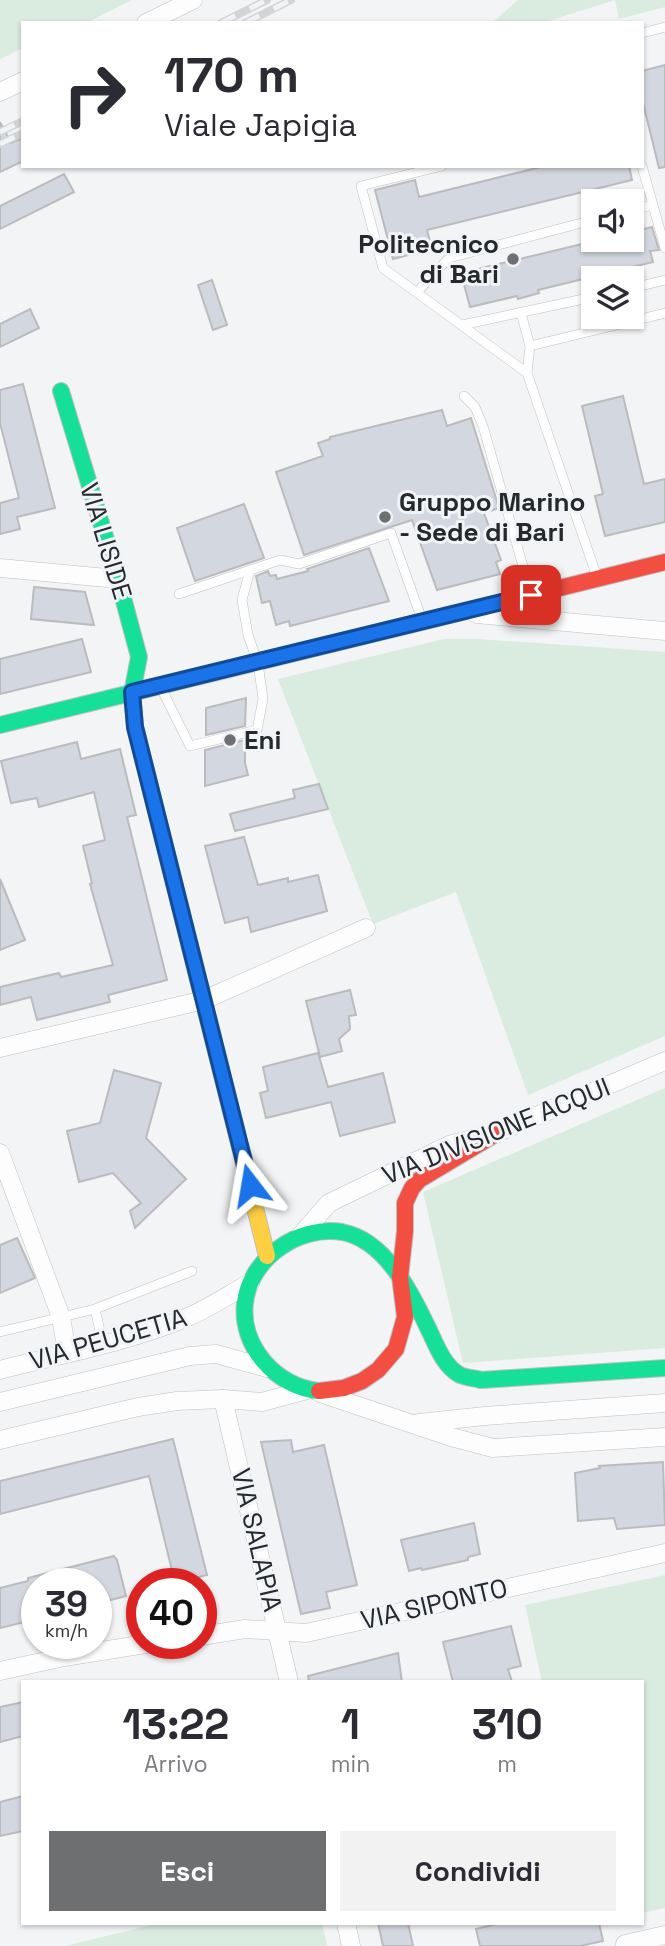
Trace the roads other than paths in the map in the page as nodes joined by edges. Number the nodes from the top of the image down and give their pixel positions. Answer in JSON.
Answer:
{"nodes":[{"id":1,"x":192,"y":0,"type":"edge"},
{"id":2,"x":150,"y":21,"type":"edge"},
{"id":3,"x":665,"y":27,"type":"edge"},
{"id":4,"x":644,"y":32,"type":"edge"},
{"id":5,"x":21,"y":82,"type":"edge"},
{"id":6,"x":0,"y":92,"type":"edge"},
{"id":7,"x":434,"y":168,"type":"edge"},
{"id":8,"x":643,"y":168,"type":"edge"},
{"id":9,"x":653,"y":205,"type":"junction"},
{"id":10,"x":644,"y":207,"type":"edge"},
{"id":11,"x":581,"y":223,"type":"edge"},
{"id":12,"x":665,"y":248,"type":"edge"},
{"id":13,"x":665,"y":280,"type":"edge"},
{"id":14,"x":644,"y":285,"type":"edge"},
{"id":15,"x":417,"y":292,"type":"junction"},
{"id":16,"x":581,"y":300,"type":"edge"},
{"id":17,"x":522,"y":313,"type":"junction"},
{"id":18,"x":665,"y":313,"type":"edge"},
{"id":19,"x":463,"y":325,"type":"junction"},
{"id":20,"x":530,"y":346,"type":"junction"},
{"id":21,"x":527,"y":373,"type":"junction"},
{"id":22,"x":61,"y":391,"type":"dead end"},
{"id":23,"x":464,"y":396,"type":"dead end"},
{"id":24,"x":665,"y":562,"type":"edge"},
{"id":25,"x":0,"y":568,"type":"edge"},
{"id":26,"x":250,"y":570,"type":"junction"},
{"id":27,"x":118,"y":579,"type":"junction"},
{"id":28,"x":597,"y":579,"type":"junction"},
{"id":29,"x":180,"y":594,"type":"dead end"},
{"id":30,"x":531,"y":595,"type":"junction"},
{"id":31,"x":462,"y":613,"type":"junction"},
{"id":32,"x":423,"y":622,"type":"junction"},
{"id":33,"x":665,"y":631,"type":"edge"},
{"id":34,"x":258,"y":663,"type":"junction"},
{"id":35,"x":160,"y":686,"type":"junction"},
{"id":36,"x":132,"y":692,"type":"junction"},
{"id":37,"x":0,"y":725,"type":"edge"},
{"id":38,"x":366,"y":928,"type":"dead end"},
{"id":39,"x":204,"y":1000,"type":"junction"},
{"id":40,"x":0,"y":1048,"type":"edge"},
{"id":41,"x":665,"y":1061,"type":"edge"},
{"id":42,"x":499,"y":1132,"type":"junction"},
{"id":43,"x":0,"y":1153,"type":"edge"},
{"id":44,"x":301,"y":1235,"type":"junction"},
{"id":45,"x":267,"y":1256,"type":"junction"},
{"id":46,"x":192,"y":1271,"type":"dead end"},
{"id":47,"x":400,"y":1282,"type":"junction"},
{"id":48,"x":250,"y":1283,"type":"junction"},
{"id":49,"x":94,"y":1309,"type":"junction"},
{"id":50,"x":61,"y":1317,"type":"junction"},
{"id":51,"x":0,"y":1332,"type":"edge"},
{"id":52,"x":103,"y":1344,"type":"junction"},
{"id":53,"x":67,"y":1353,"type":"junction"},
{"id":54,"x":267,"y":1368,"type":"junction"},
{"id":55,"x":665,"y":1368,"type":"edge"},
{"id":56,"x":0,"y":1370,"type":"edge"},
{"id":57,"x":312,"y":1391,"type":"junction"},
{"id":58,"x":223,"y":1399,"type":"junction"},
{"id":59,"x":0,"y":1402,"type":"edge"},
{"id":60,"x":665,"y":1403,"type":"edge"},
{"id":61,"x":412,"y":1424,"type":"junction"},
{"id":62,"x":665,"y":1437,"type":"edge"},
{"id":63,"x":0,"y":1440,"type":"edge"},
{"id":64,"x":665,"y":1553,"type":"edge"},
{"id":65,"x":277,"y":1631,"type":"junction"},
{"id":66,"x":217,"y":1633,"type":"edge"},
{"id":67,"x":126,"y":1647,"type":"edge"},
{"id":68,"x":0,"y":1671,"type":"edge"},
{"id":69,"x":289,"y":1680,"type":"edge"},
{"id":70,"x":346,"y":1925,"type":"edge"},
{"id":71,"x":665,"y":1935,"type":"edge"},
{"id":72,"x":351,"y":1946,"type":"edge"},
{"id":73,"x":625,"y":1946,"type":"edge"}],
"edges":[{"from":1,"to":2,"type":"street"},
{"from":3,"to":4,"type":"lane"},
{"from":5,"to":6,"type":"street"},
{"from":7,"to":15,"type":"lane"},
{"from":8,"to":9,"type":"lane"},
{"from":9,"to":10,"type":"lane"},
{"from":9,"to":12,"type":"lane"},
{"from":11,"to":15,"type":"lane"},
{"from":13,"to":14,"type":"lane"},
{"from":15,"to":19,"type":"lane"},
{"from":16,"to":17,"type":"lane"},
{"from":17,"to":19,"type":"lane"},
{"from":17,"to":20,"type":"lane"},
{"from":18,"to":20,"type":"lane"},
{"from":19,"to":21,"type":"lane"},
{"from":20,"to":21,"type":"lane"},
{"from":21,"to":28,"type":"lane"},
{"from":22,"to":27,"type":"street","name":"VIA LISIDE"},
{"from":23,"to":30,"type":"lane"},
{"from":24,"to":28,"type":"street"},
{"from":25,"to":27,"type":"street"},
{"from":26,"to":29,"type":"lane"},
{"from":26,"to":32,"type":"lane"},
{"from":26,"to":34,"type":"lane"},
{"from":27,"to":36,"type":"street","name":"VIA LISIDE"},
{"from":28,"to":30,"type":"street"},
{"from":30,"to":31,"type":"street"},
{"from":31,"to":32,"type":"street"},
{"from":31,"to":33,"type":"street"},
{"from":32,"to":34,"type":"street"},
{"from":34,"to":35,"type":"street"},
{"from":34,"to":35,"type":"lane"},
{"from":35,"to":36,"type":"street"},
{"from":36,"to":37,"type":"street"},
{"from":36,"to":39,"type":"street","name":"VIA LISIDE"},
{"from":38,"to":39,"type":"street"},
{"from":39,"to":40,"type":"street"},
{"from":39,"to":45,"type":"street","name":"VIA LISIDE"},
{"from":41,"to":42,"type":"street","name":"VIA DIVISIONE ACQUI"},
{"from":42,"to":44,"type":"street","name":"VIA DIVISIONE ACQUI"},
{"from":42,"to":47,"type":"street","name":"VIA PEUCETIA"},
{"from":43,"to":50,"type":"street"},
{"from":44,"to":45,"type":"street","name":"VIA PEUCETIA"},
{"from":44,"to":47,"type":"street","name":"VIA PEUCETIA"},
{"from":45,"to":48,"type":"street","name":"VIA PEUCETIA"},
{"from":46,"to":49,"type":"lane"},
{"from":47,"to":55,"type":"street","name":"VIA PEUCETIA"},
{"from":47,"to":57,"type":"street","name":"VIA PEUCETIA"},
{"from":48,"to":52,"type":"street","name":"VIA PEUCETIA"},
{"from":48,"to":54,"type":"street","name":"VIA PEUCETIA"},
{"from":49,"to":50,"type":"lane"},
{"from":49,"to":52,"type":"lane"},
{"from":50,"to":51,"type":"lane"},
{"from":50,"to":53,"type":"street"},
{"from":52,"to":53,"type":"street","name":"VIA PEUCETIA"},
{"from":53,"to":56,"type":"street","name":"VIA PEUCETIA"},
{"from":54,"to":57,"type":"street","name":"VIA PEUCETIA"},
{"from":54,"to":59,"type":"street"},
{"from":57,"to":58,"type":"street","name":"VIA PEUCETIA"},
{"from":57,"to":61,"type":"street","name":"VIA PEUCETIA"},
{"from":58,"to":63,"type":"street","name":"VIA PEUCETIA"},
{"from":58,"to":65,"type":"street","name":"VIA SALAPIA"},
{"from":60,"to":61,"type":"street","name":"VIA PEUCETIA"},
{"from":61,"to":62,"type":"street","name":"VIA PEUCETIA"},
{"from":64,"to":65,"type":"street","name":"VIA SIPONTO"},
{"from":65,"to":66,"type":"street","name":"VIA SIPONTO"},
{"from":65,"to":69,"type":"street","name":"VIA SALAPIA"},
{"from":67,"to":68,"type":"street"},
{"from":70,"to":72,"type":"street"},
{"from":71,"to":73,"type":"street"}]}
